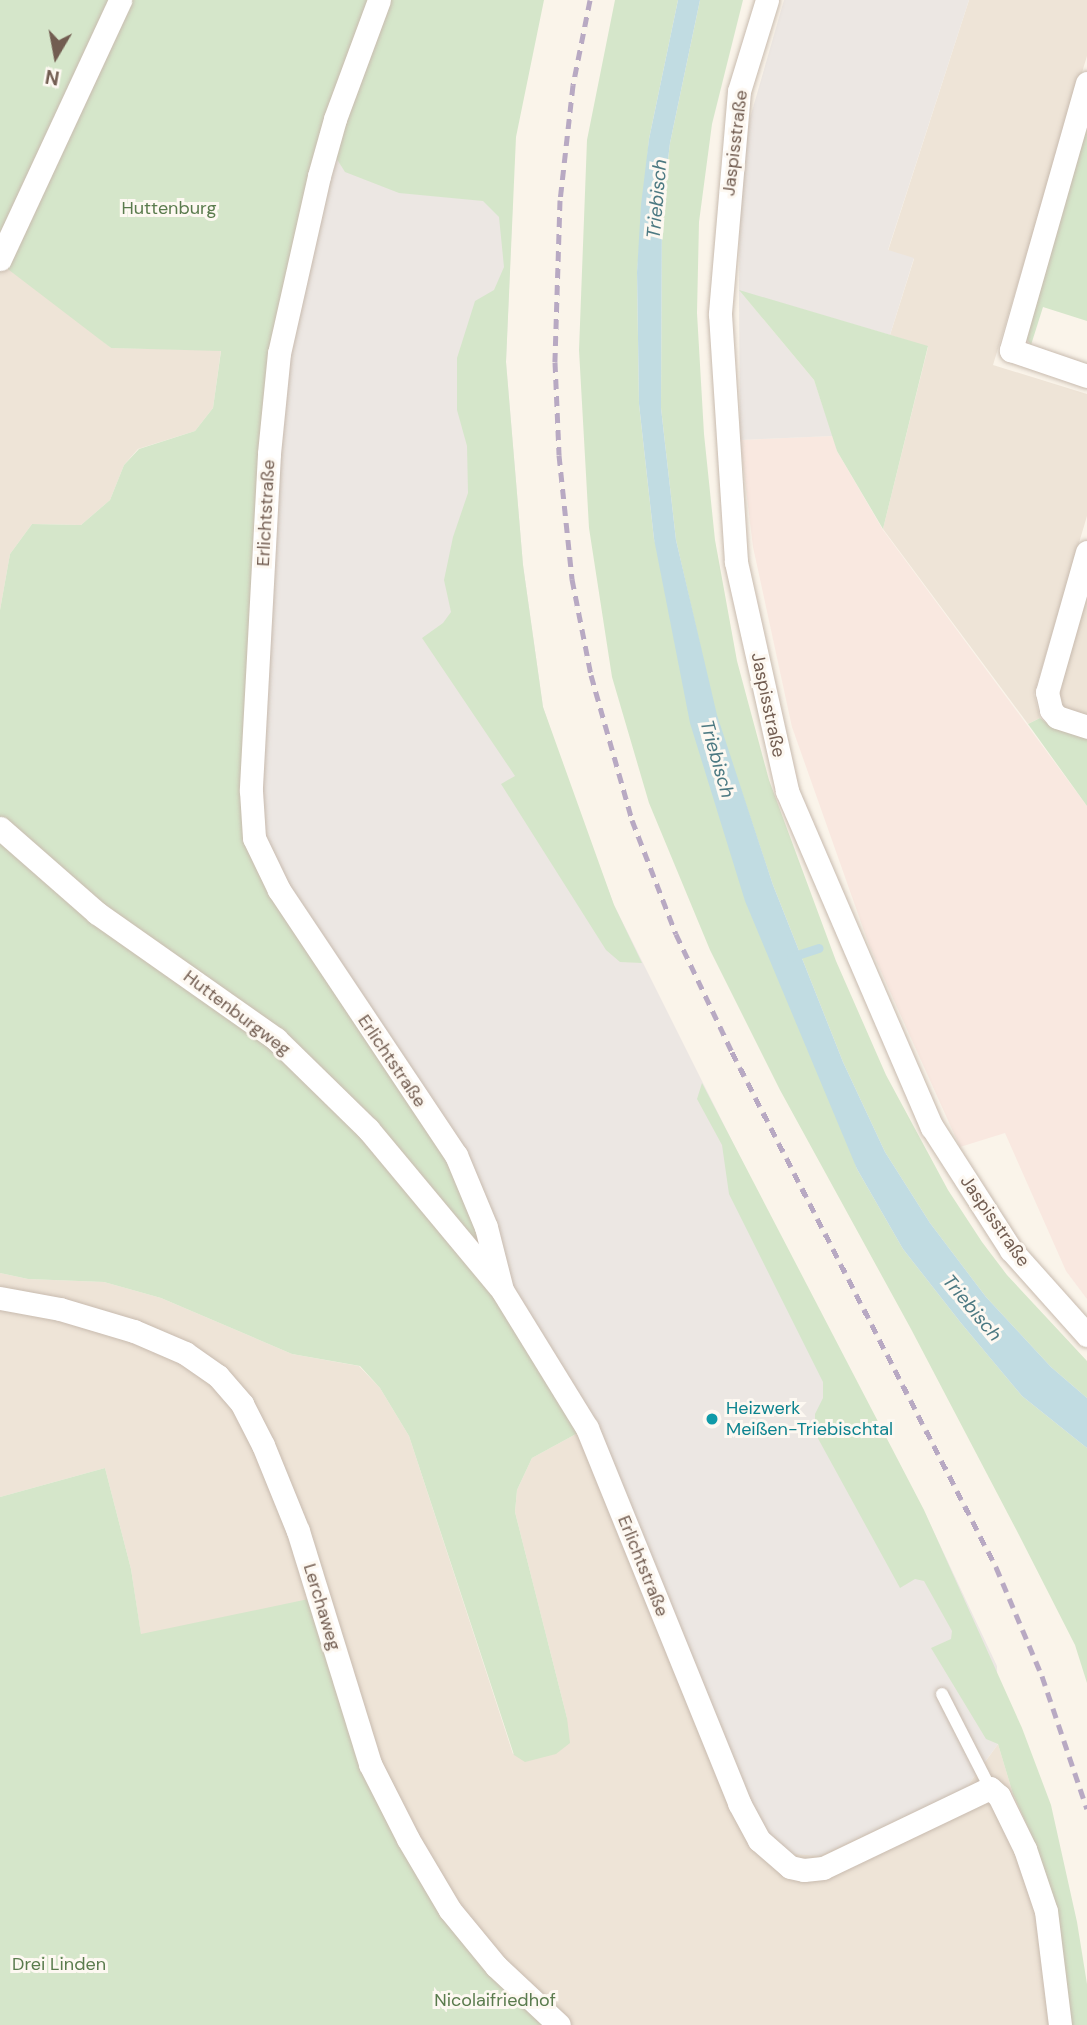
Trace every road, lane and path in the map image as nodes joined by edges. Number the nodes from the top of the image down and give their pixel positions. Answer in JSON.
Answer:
{"nodes":[{"id":1,"x":120,"y":0,"type":"edge"},
{"id":2,"x":379,"y":0,"type":"edge"},
{"id":3,"x":767,"y":0,"type":"edge"},
{"id":4,"x":1087,"y":83,"type":"edge"},
{"id":5,"x":0,"y":259,"type":"edge"},
{"id":6,"x":1087,"y":376,"type":"edge"},
{"id":7,"x":1087,"y":552,"type":"edge"},
{"id":8,"x":1077,"y":724,"type":"edge"},
{"id":9,"x":0,"y":828,"type":"edge"},
{"id":10,"x":502,"y":1290,"type":"junction"},
{"id":11,"x":0,"y":1298,"type":"edge"},
{"id":12,"x":1087,"y":1335,"type":"edge"},
{"id":13,"x":942,"y":1694,"type":"dead end"},
{"id":14,"x":985,"y":1789,"type":"junction"},
{"id":15,"x":559,"y":2025,"type":"edge"},
{"id":16,"x":1060,"y":2025,"type":"edge"}],
"edges":[{"from":1,"to":5,"type":"street"},
{"from":2,"to":10,"type":"street","name":"Erlichtstraße"},
{"from":3,"to":12,"type":"street","name":"Jaspisstraße"},
{"from":4,"to":6,"type":"street"},
{"from":7,"to":8,"type":"street"},
{"from":9,"to":10,"type":"street","name":"Huttenburgweg"},
{"from":10,"to":14,"type":"street","name":"Erlichtstraße"},
{"from":11,"to":15,"type":"street","name":"Lerchaweg"},
{"from":13,"to":14,"type":"lane"},
{"from":14,"to":16,"type":"street"}]}
